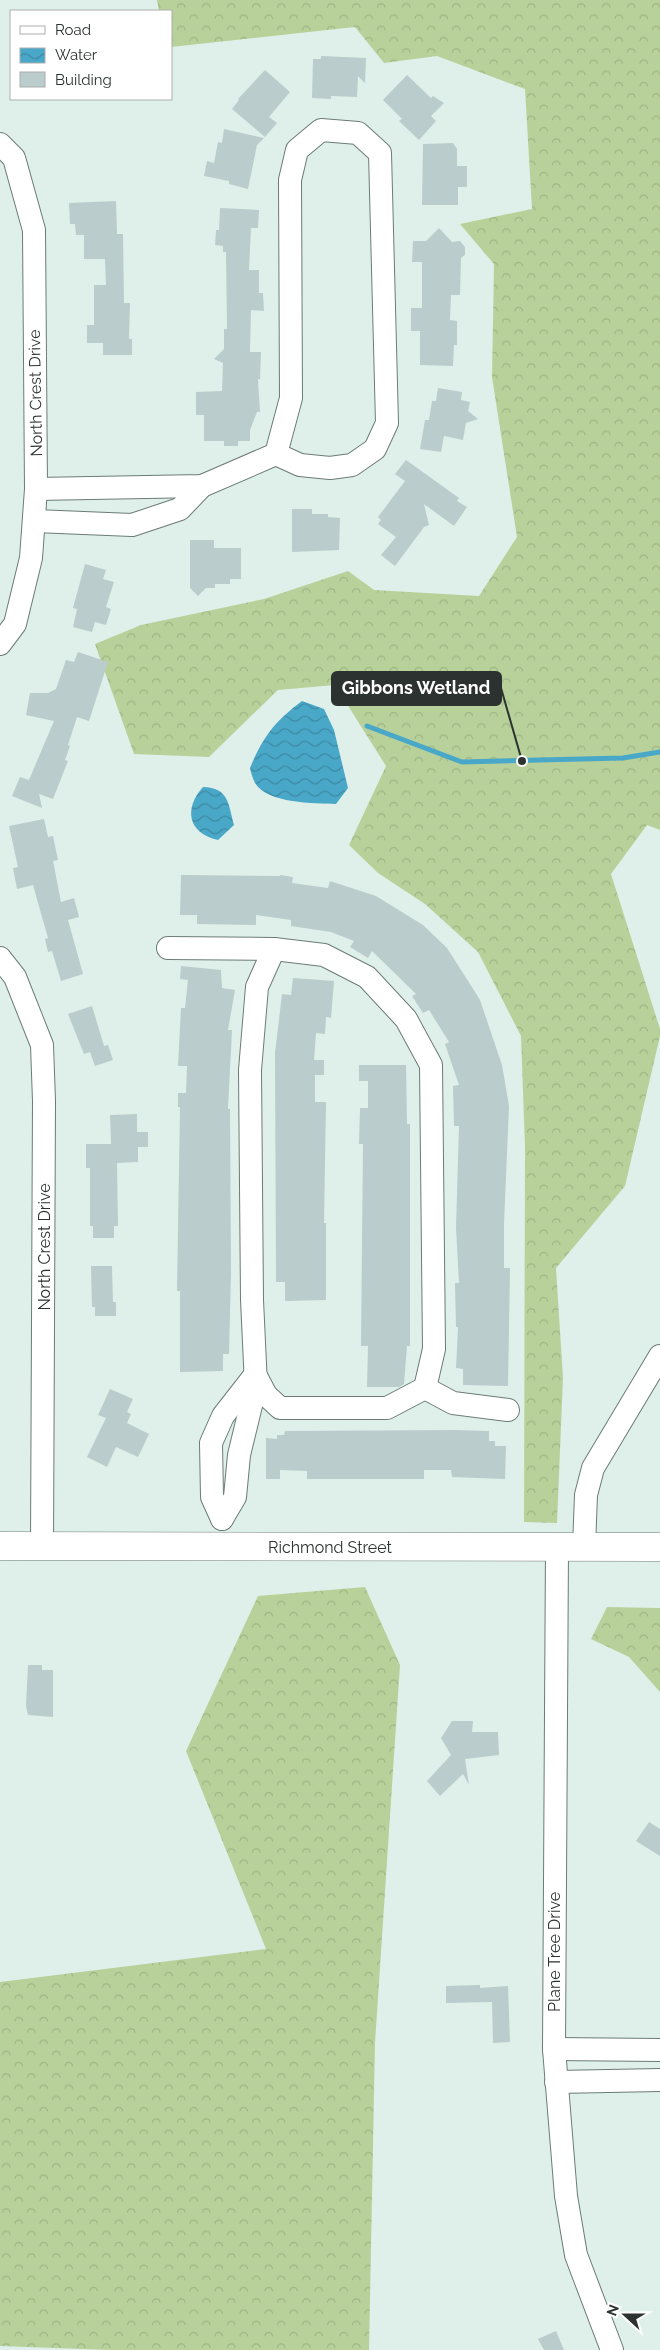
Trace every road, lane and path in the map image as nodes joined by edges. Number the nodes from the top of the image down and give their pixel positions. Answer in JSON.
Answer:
{"nodes":[{"id":1,"x":0,"y":144,"type":"edge"},
{"id":2,"x":276,"y":454,"type":"junction"},
{"id":3,"x":202,"y":486,"type":"junction"},
{"id":4,"x":36,"y":489,"type":"junction"},
{"id":5,"x":35,"y":521,"type":"junction"},
{"id":6,"x":0,"y":644,"type":"edge"},
{"id":7,"x":168,"y":948,"type":"dead end"},
{"id":8,"x":274,"y":948,"type":"junction"},
{"id":9,"x":0,"y":958,"type":"edge"},
{"id":10,"x":660,"y":1356,"type":"edge"},
{"id":11,"x":255,"y":1374,"type":"junction"},
{"id":12,"x":425,"y":1388,"type":"junction"},
{"id":13,"x":508,"y":1410,"type":"dead end"},
{"id":14,"x":0,"y":1546,"type":"edge"},
{"id":15,"x":42,"y":1546,"type":"junction"},
{"id":16,"x":557,"y":1547,"type":"junction"},
{"id":17,"x":584,"y":1547,"type":"junction"},
{"id":18,"x":660,"y":1547,"type":"edge"},
{"id":19,"x":554,"y":2049,"type":"junction"},
{"id":20,"x":660,"y":2050,"type":"edge"},
{"id":21,"x":660,"y":2080,"type":"edge"},
{"id":22,"x":556,"y":2082,"type":"junction"},
{"id":23,"x":612,"y":2350,"type":"edge"}],
"edges":[{"from":1,"to":4,"type":"street","name":"North Crest Drive"},
{"from":2,"to":2,"type":"street"},
{"from":2,"to":3,"type":"street"},
{"from":3,"to":4,"type":"street"},
{"from":3,"to":5,"type":"street"},
{"from":4,"to":5,"type":"street","name":"North Crest Drive"},
{"from":5,"to":6,"type":"street","name":"North Crest Drive"},
{"from":7,"to":8,"type":"street"},
{"from":8,"to":11,"type":"street"},
{"from":8,"to":12,"type":"street"},
{"from":9,"to":15,"type":"street","name":"North Crest Drive"},
{"from":10,"to":17,"type":"street"},
{"from":11,"to":11,"type":"street"},
{"from":11,"to":12,"type":"street"},
{"from":12,"to":13,"type":"street"},
{"from":14,"to":15,"type":"main road","name":"Richmond Street"},
{"from":15,"to":16,"type":"main road","name":"Richmond Street"},
{"from":16,"to":17,"type":"main road","name":"Richmond Street"},
{"from":16,"to":19,"type":"street","name":"Plane Tree Drive"},
{"from":17,"to":18,"type":"main road","name":"Richmond Street"},
{"from":19,"to":20,"type":"street"},
{"from":19,"to":22,"type":"street","name":"Plane Tree Drive"},
{"from":21,"to":22,"type":"street"},
{"from":22,"to":23,"type":"street","name":"Plane Tree Drive"}]}
